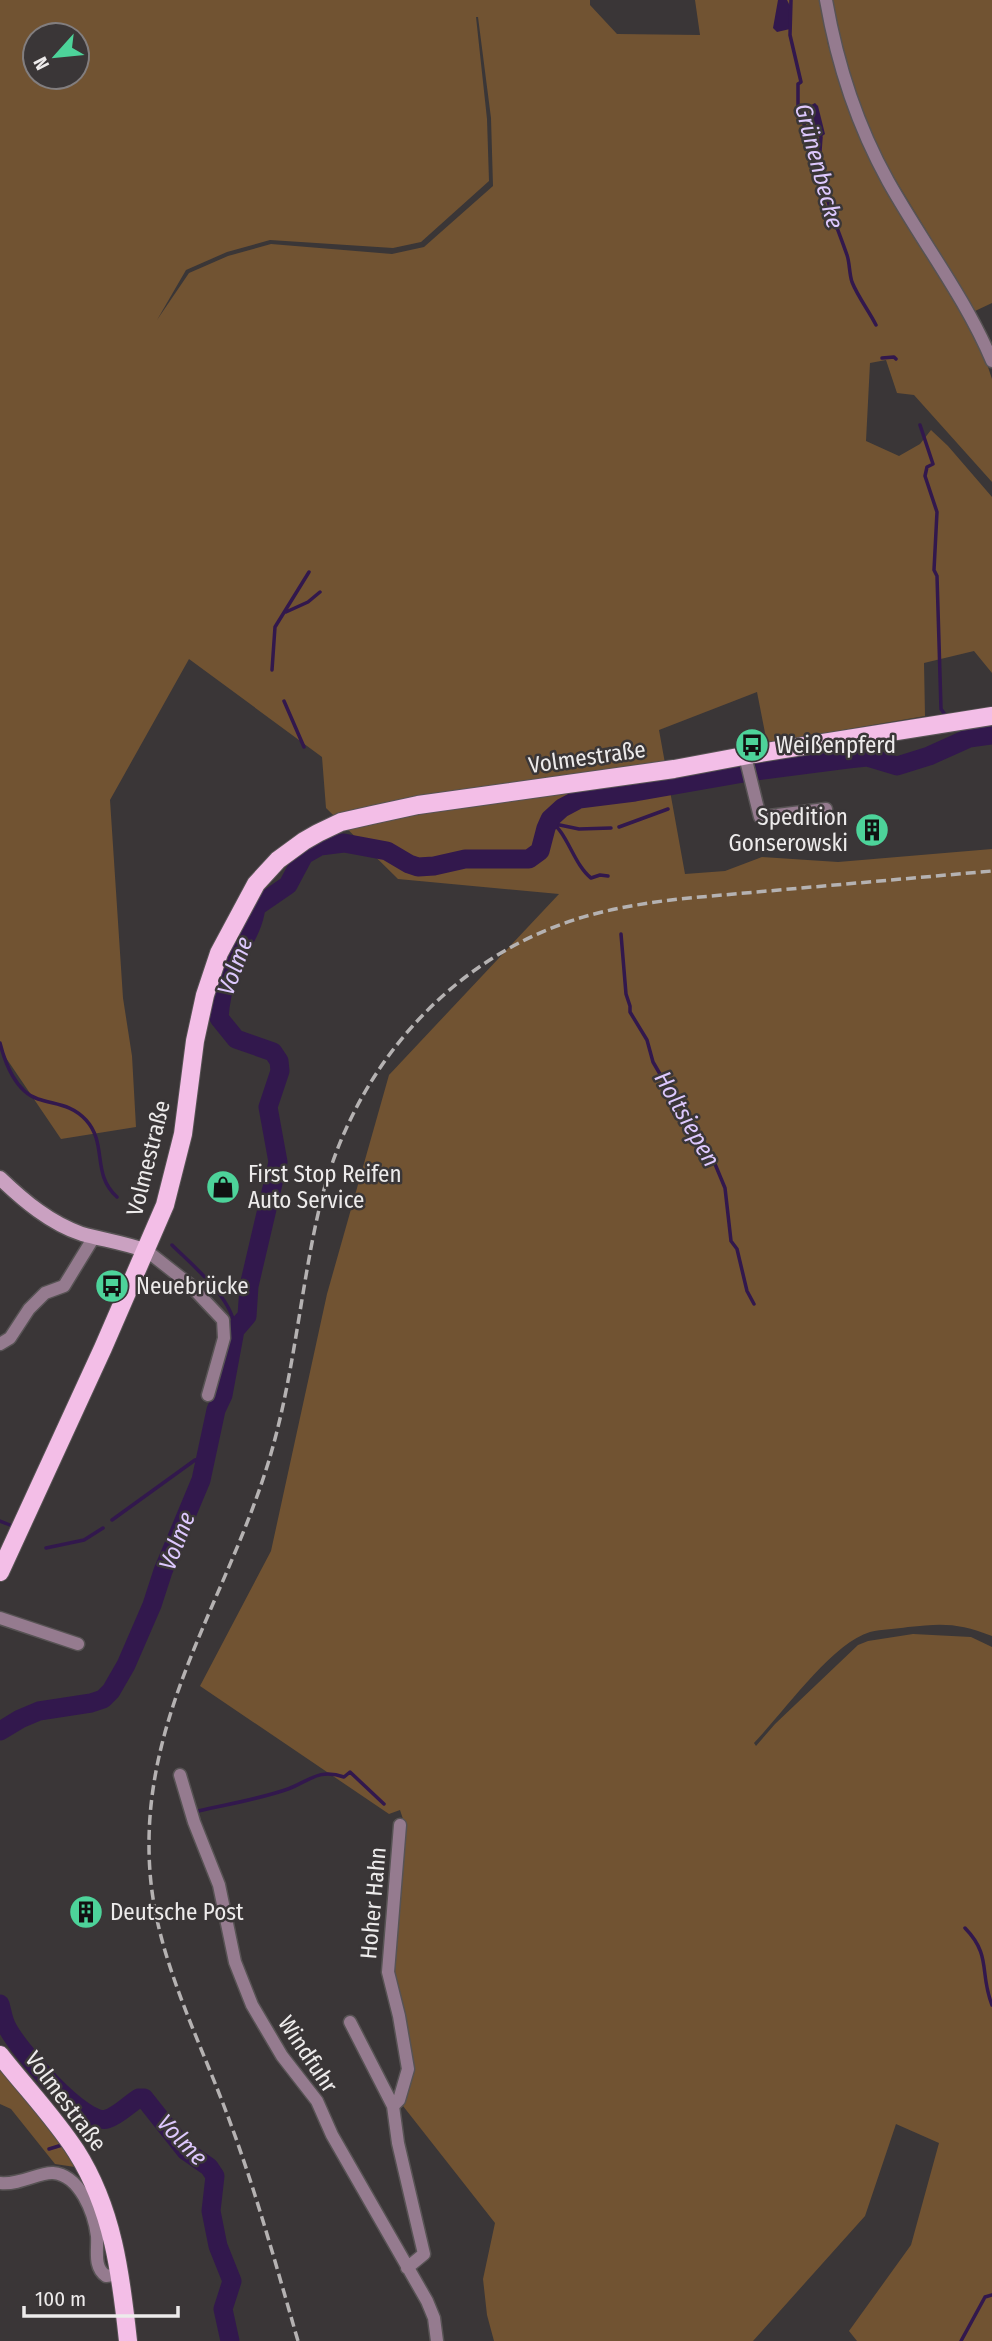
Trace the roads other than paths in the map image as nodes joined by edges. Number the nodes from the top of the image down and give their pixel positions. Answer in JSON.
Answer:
{"nodes":[{"id":1,"x":826,"y":0,"type":"edge"},
{"id":2,"x":992,"y":361,"type":"edge"},
{"id":3,"x":992,"y":716,"type":"edge"},
{"id":4,"x":746,"y":761,"type":"junction"},
{"id":5,"x":826,"y":809,"type":"dead end"},
{"id":6,"x":0,"y":1178,"type":"edge"},
{"id":7,"x":94,"y":1237,"type":"junction"},
{"id":8,"x":146,"y":1251,"type":"junction"},
{"id":9,"x":0,"y":1344,"type":"edge"},
{"id":10,"x":208,"y":1395,"type":"dead end"},
{"id":11,"x":0,"y":1572,"type":"edge"},
{"id":12,"x":0,"y":1618,"type":"edge"},
{"id":13,"x":78,"y":1644,"type":"dead end"},
{"id":14,"x":180,"y":1775,"type":"dead end"},
{"id":15,"x":400,"y":1825,"type":"dead end"},
{"id":16,"x":350,"y":2022,"type":"dead end"},
{"id":17,"x":0,"y":2055,"type":"edge"},
{"id":18,"x":393,"y":2106,"type":"junction"},
{"id":19,"x":0,"y":2183,"type":"edge"},
{"id":20,"x":407,"y":2268,"type":"junction"},
{"id":21,"x":120,"y":2274,"type":"junction"},
{"id":22,"x":128,"y":2341,"type":"edge"},
{"id":23,"x":437,"y":2341,"type":"edge"}],
"edges":[{"from":1,"to":2,"type":"street"},
{"from":3,"to":4,"type":"main road"},
{"from":4,"to":5,"type":"street"},
{"from":4,"to":8,"type":"main road","name":"Volmestraße"},
{"from":6,"to":7,"type":"main road"},
{"from":7,"to":8,"type":"main road"},
{"from":7,"to":9,"type":"street"},
{"from":8,"to":10,"type":"street"},
{"from":8,"to":11,"type":"main road","name":"Volmestraße"},
{"from":12,"to":13,"type":"street"},
{"from":14,"to":20,"type":"street","name":"Windfuhr"},
{"from":15,"to":18,"type":"street","name":"Hoher Hahn"},
{"from":16,"to":18,"type":"street"},
{"from":17,"to":21,"type":"main road","name":"Volmestraße"},
{"from":18,"to":20,"type":"street"},
{"from":19,"to":21,"type":"street"},
{"from":20,"to":23,"type":"street","name":"Windfuhr"},
{"from":21,"to":22,"type":"main road","name":"Volmestraße"}]}
